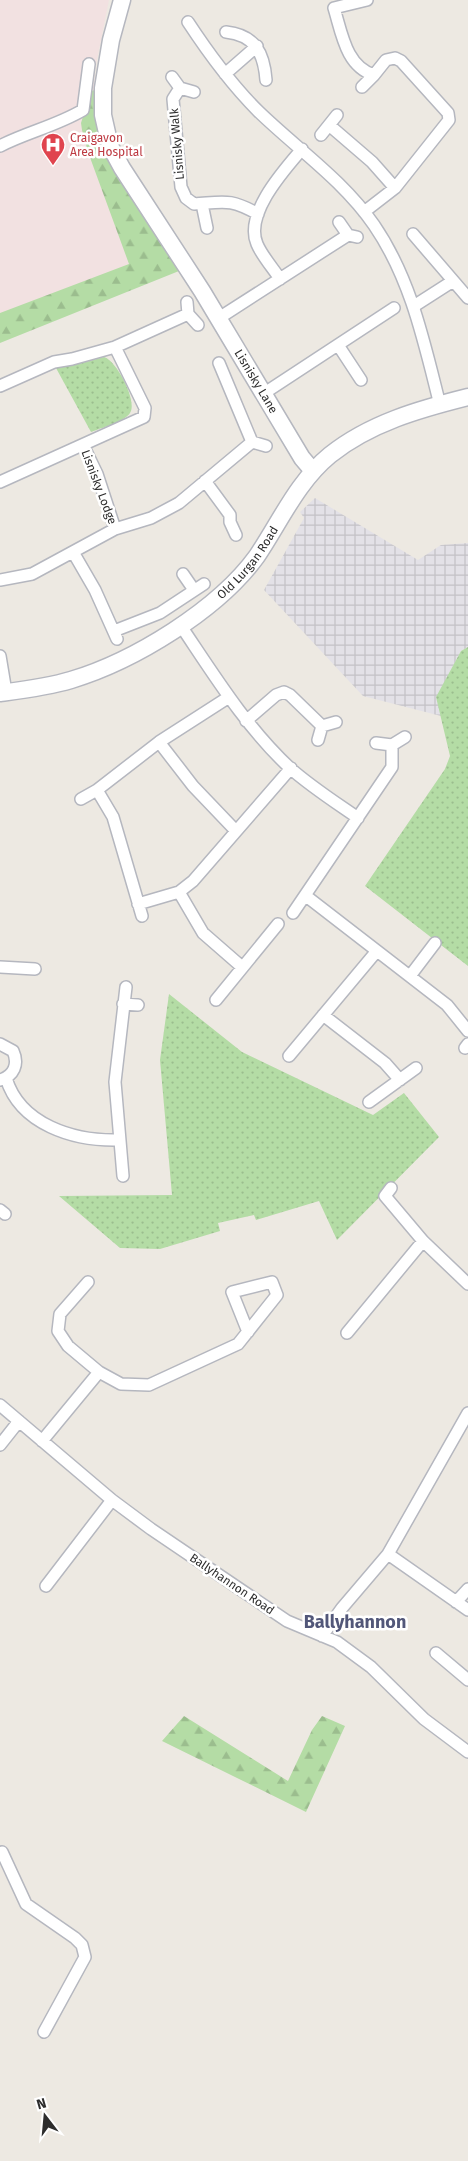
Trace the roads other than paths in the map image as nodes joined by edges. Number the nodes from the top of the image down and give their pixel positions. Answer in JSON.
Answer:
{"nodes":[{"id":1,"x":122,"y":0,"type":"edge"},
{"id":2,"x":367,"y":0,"type":"edge"},
{"id":3,"x":188,"y":22,"type":"dead end"},
{"id":4,"x":226,"y":32,"type":"dead end"},
{"id":5,"x":257,"y":46,"type":"junction"},
{"id":6,"x":89,"y":64,"type":"dead end"},
{"id":7,"x":225,"y":74,"type":"junction"},
{"id":8,"x":374,"y":75,"type":"junction"},
{"id":9,"x":172,"y":77,"type":"dead end"},
{"id":10,"x":266,"y":80,"type":"dead end"},
{"id":11,"x":362,"y":87,"type":"dead end"},
{"id":12,"x":180,"y":88,"type":"junction"},
{"id":13,"x":194,"y":92,"type":"dead end"},
{"id":14,"x":337,"y":115,"type":"dead end"},
{"id":15,"x":329,"y":126,"type":"junction"},
{"id":16,"x":322,"y":135,"type":"dead end"},
{"id":17,"x":0,"y":146,"type":"edge"},
{"id":18,"x":302,"y":149,"type":"junction"},
{"id":19,"x":395,"y":188,"type":"junction"},
{"id":20,"x":202,"y":204,"type":"junction"},
{"id":21,"x":364,"y":212,"type":"junction"},
{"id":22,"x":258,"y":214,"type":"junction"},
{"id":23,"x":339,"y":222,"type":"dead end"},
{"id":24,"x":207,"y":228,"type":"dead end"},
{"id":25,"x":415,"y":242,"type":"dead end"},
{"id":26,"x":280,"y":279,"type":"junction"},
{"id":27,"x":453,"y":281,"type":"junction"},
{"id":28,"x":468,"y":298,"type":"edge"},
{"id":29,"x":414,"y":306,"type":"junction"},
{"id":30,"x":394,"y":308,"type":"dead end"},
{"id":31,"x":218,"y":318,"type":"junction"},
{"id":32,"x":198,"y":325,"type":"dead end"},
{"id":33,"x":338,"y":345,"type":"junction"},
{"id":34,"x":114,"y":347,"type":"junction"},
{"id":35,"x":219,"y":370,"type":"dead end"},
{"id":36,"x":361,"y":380,"type":"dead end"},
{"id":37,"x":0,"y":386,"type":"edge"},
{"id":38,"x":263,"y":394,"type":"junction"},
{"id":39,"x":468,"y":397,"type":"edge"},
{"id":40,"x":440,"y":405,"type":"junction"},
{"id":41,"x":252,"y":442,"type":"junction"},
{"id":42,"x":83,"y":445,"type":"junction"},
{"id":43,"x":266,"y":446,"type":"dead end"},
{"id":44,"x":314,"y":471,"type":"junction"},
{"id":45,"x":1,"y":479,"type":"edge"},
{"id":46,"x":205,"y":481,"type":"junction"},
{"id":47,"x":115,"y":529,"type":"junction"},
{"id":48,"x":236,"y":538,"type":"dead end"},
{"id":49,"x":73,"y":552,"type":"junction"},
{"id":50,"x":183,"y":574,"type":"dead end"},
{"id":51,"x":0,"y":580,"type":"edge"},
{"id":52,"x":181,"y":626,"type":"junction"},
{"id":53,"x":0,"y":656,"type":"edge"},
{"id":54,"x":3,"y":692,"type":"edge"},
{"id":55,"x":229,"y":697,"type":"junction"},
{"id":56,"x":246,"y":721,"type":"junction"},
{"id":57,"x":336,"y":722,"type":"dead end"},
{"id":58,"x":322,"y":726,"type":"junction"},
{"id":59,"x":405,"y":737,"type":"dead end"},
{"id":60,"x":318,"y":740,"type":"dead end"},
{"id":61,"x":159,"y":742,"type":"junction"},
{"id":62,"x":376,"y":743,"type":"dead end"},
{"id":63,"x":392,"y":745,"type":"junction"},
{"id":64,"x":291,"y":768,"type":"junction"},
{"id":65,"x":98,"y":790,"type":"junction"},
{"id":66,"x":81,"y":799,"type":"dead end"},
{"id":67,"x":358,"y":818,"type":"junction"},
{"id":68,"x":236,"y":831,"type":"junction"},
{"id":69,"x":179,"y":892,"type":"junction"},
{"id":70,"x":306,"y":896,"type":"junction"},
{"id":71,"x":138,"y":904,"type":"junction"},
{"id":72,"x":293,"y":914,"type":"dead end"},
{"id":73,"x":142,"y":916,"type":"dead end"},
{"id":74,"x":278,"y":924,"type":"dead end"},
{"id":75,"x":435,"y":943,"type":"dead end"},
{"id":76,"x":376,"y":952,"type":"junction"},
{"id":77,"x":0,"y":967,"type":"edge"},
{"id":78,"x":242,"y":967,"type":"junction"},
{"id":79,"x":35,"y":969,"type":"dead end"},
{"id":80,"x":410,"y":976,"type":"junction"},
{"id":81,"x":126,"y":987,"type":"dead end"},
{"id":82,"x":216,"y":1000,"type":"dead end"},
{"id":83,"x":124,"y":1004,"type":"junction"},
{"id":84,"x":138,"y":1005,"type":"dead end"},
{"id":85,"x":323,"y":1015,"type":"junction"},
{"id":86,"x":468,"y":1031,"type":"edge"},
{"id":87,"x":0,"y":1044,"type":"edge"},
{"id":88,"x":289,"y":1056,"type":"dead end"},
{"id":89,"x":416,"y":1068,"type":"dead end"},
{"id":90,"x":3,"y":1079,"type":"edge"},
{"id":91,"x":400,"y":1080,"type":"junction"},
{"id":92,"x":369,"y":1102,"type":"dead end"},
{"id":93,"x":118,"y":1140,"type":"junction"},
{"id":94,"x":122,"y":1176,"type":"dead end"},
{"id":95,"x":391,"y":1188,"type":"dead end"},
{"id":96,"x":423,"y":1241,"type":"junction"},
{"id":97,"x":88,"y":1282,"type":"dead end"},
{"id":98,"x":468,"y":1284,"type":"edge"},
{"id":99,"x":248,"y":1332,"type":"junction"},
{"id":100,"x":347,"y":1333,"type":"dead end"},
{"id":101,"x":98,"y":1372,"type":"junction"},
{"id":102,"x":0,"y":1405,"type":"edge"},
{"id":103,"x":468,"y":1413,"type":"edge"},
{"id":104,"x":18,"y":1421,"type":"junction"},
{"id":105,"x":42,"y":1441,"type":"junction"},
{"id":106,"x":0,"y":1445,"type":"edge"},
{"id":107,"x":112,"y":1500,"type":"junction"},
{"id":108,"x":388,"y":1554,"type":"junction"},
{"id":109,"x":46,"y":1586,"type":"dead end"},
{"id":110,"x":468,"y":1588,"type":"edge"},
{"id":111,"x":456,"y":1602,"type":"junction"},
{"id":112,"x":468,"y":1610,"type":"edge"},
{"id":113,"x":322,"y":1636,"type":"junction"},
{"id":114,"x":436,"y":1653,"type":"dead end"},
{"id":115,"x":468,"y":1680,"type":"edge"},
{"id":116,"x":468,"y":1752,"type":"edge"},
{"id":117,"x":11,"y":1844,"type":"dead end"},
{"id":118,"x":1,"y":1852,"type":"edge"},
{"id":119,"x":44,"y":2032,"type":"dead end"}],
"edges":[{"from":1,"to":31,"type":"street","name":"Lisnisky Lane"},
{"from":2,"to":8,"type":"street"},
{"from":3,"to":7,"type":"street"},
{"from":4,"to":5,"type":"street"},
{"from":5,"to":7,"type":"street"},
{"from":5,"to":10,"type":"street"},
{"from":6,"to":17,"type":"street"},
{"from":7,"to":18,"type":"street"},
{"from":8,"to":11,"type":"street"},
{"from":8,"to":19,"type":"street"},
{"from":9,"to":12,"type":"street"},
{"from":12,"to":13,"type":"street","name":"Lisnisky Walk"},
{"from":12,"to":20,"type":"street","name":"Lisnisky Walk"},
{"from":14,"to":15,"type":"street"},
{"from":15,"to":16,"type":"street"},
{"from":15,"to":19,"type":"street"},
{"from":18,"to":21,"type":"street"},
{"from":18,"to":22,"type":"street"},
{"from":19,"to":21,"type":"street"},
{"from":20,"to":22,"type":"street"},
{"from":20,"to":24,"type":"street"},
{"from":21,"to":29,"type":"street"},
{"from":22,"to":26,"type":"street"},
{"from":23,"to":26,"type":"street"},
{"from":25,"to":27,"type":"street"},
{"from":26,"to":31,"type":"street"},
{"from":27,"to":28,"type":"street"},
{"from":27,"to":29,"type":"street"},
{"from":29,"to":40,"type":"street"},
{"from":30,"to":33,"type":"street"},
{"from":31,"to":38,"type":"street","name":"Lisnisky Lane"},
{"from":32,"to":34,"type":"street"},
{"from":33,"to":36,"type":"street"},
{"from":33,"to":38,"type":"street"},
{"from":34,"to":37,"type":"street"},
{"from":34,"to":42,"type":"street","name":"Lisnisky Lodge"},
{"from":35,"to":41,"type":"street"},
{"from":38,"to":44,"type":"street","name":"Lisnisky Lane"},
{"from":39,"to":40,"type":"street","name":"Old Lurgan Road"},
{"from":40,"to":44,"type":"street","name":"Old Lurgan Road"},
{"from":41,"to":43,"type":"street"},
{"from":41,"to":46,"type":"street","name":"Lisnisky Lodge"},
{"from":42,"to":45,"type":"street","name":"Lisnisky Lodge"},
{"from":42,"to":47,"type":"street","name":"Lisnisky Lodge"},
{"from":44,"to":52,"type":"street","name":"Old Lurgan Road"},
{"from":46,"to":47,"type":"street","name":"Lisnisky Lodge"},
{"from":46,"to":48,"type":"street"},
{"from":47,"to":49,"type":"street","name":"Lisnisky Lodge"},
{"from":49,"to":50,"type":"street"},
{"from":49,"to":51,"type":"street","name":"Lisnisky Lodge"},
{"from":52,"to":54,"type":"street","name":"Old Lurgan Road"},
{"from":52,"to":55,"type":"street"},
{"from":53,"to":54,"type":"street"},
{"from":55,"to":56,"type":"street"},
{"from":55,"to":61,"type":"street"},
{"from":56,"to":58,"type":"street"},
{"from":56,"to":64,"type":"street"},
{"from":57,"to":58,"type":"street"},
{"from":58,"to":60,"type":"street"},
{"from":59,"to":63,"type":"street"},
{"from":61,"to":65,"type":"street"},
{"from":61,"to":68,"type":"street"},
{"from":62,"to":63,"type":"street"},
{"from":63,"to":67,"type":"street"},
{"from":64,"to":67,"type":"street"},
{"from":64,"to":68,"type":"street"},
{"from":65,"to":66,"type":"street"},
{"from":65,"to":71,"type":"street"},
{"from":67,"to":70,"type":"street"},
{"from":68,"to":69,"type":"street"},
{"from":69,"to":71,"type":"street"},
{"from":69,"to":78,"type":"street"},
{"from":70,"to":72,"type":"street"},
{"from":70,"to":76,"type":"street"},
{"from":71,"to":73,"type":"street"},
{"from":74,"to":78,"type":"street"},
{"from":75,"to":80,"type":"street"},
{"from":76,"to":80,"type":"street"},
{"from":76,"to":85,"type":"street"},
{"from":77,"to":79,"type":"street"},
{"from":78,"to":82,"type":"street"},
{"from":80,"to":86,"type":"street"},
{"from":81,"to":83,"type":"street"},
{"from":83,"to":84,"type":"street"},
{"from":83,"to":93,"type":"street"},
{"from":85,"to":88,"type":"street"},
{"from":85,"to":91,"type":"street"},
{"from":87,"to":90,"type":"street"},
{"from":89,"to":91,"type":"street"},
{"from":90,"to":93,"type":"street"},
{"from":91,"to":92,"type":"street"},
{"from":93,"to":94,"type":"street"},
{"from":95,"to":96,"type":"street"},
{"from":96,"to":98,"type":"street"},
{"from":96,"to":100,"type":"street"},
{"from":97,"to":101,"type":"street"},
{"from":99,"to":99,"type":"street"},
{"from":99,"to":101,"type":"street"},
{"from":101,"to":105,"type":"street"},
{"from":102,"to":104,"type":"street","name":"Ballyhannon Road"},
{"from":103,"to":108,"type":"street"},
{"from":104,"to":105,"type":"street","name":"Ballyhannon Road"},
{"from":104,"to":106,"type":"street"},
{"from":105,"to":107,"type":"street","name":"Ballyhannon Road"},
{"from":107,"to":109,"type":"street"},
{"from":107,"to":113,"type":"street","name":"Ballyhannon Road"},
{"from":108,"to":111,"type":"street"},
{"from":108,"to":113,"type":"street"},
{"from":110,"to":111,"type":"street"},
{"from":111,"to":112,"type":"street"},
{"from":113,"to":116,"type":"street","name":"Ballyhannon Road"},
{"from":114,"to":115,"type":"street"},
{"from":117,"to":118,"type":"street"},
{"from":118,"to":119,"type":"street"}]}
